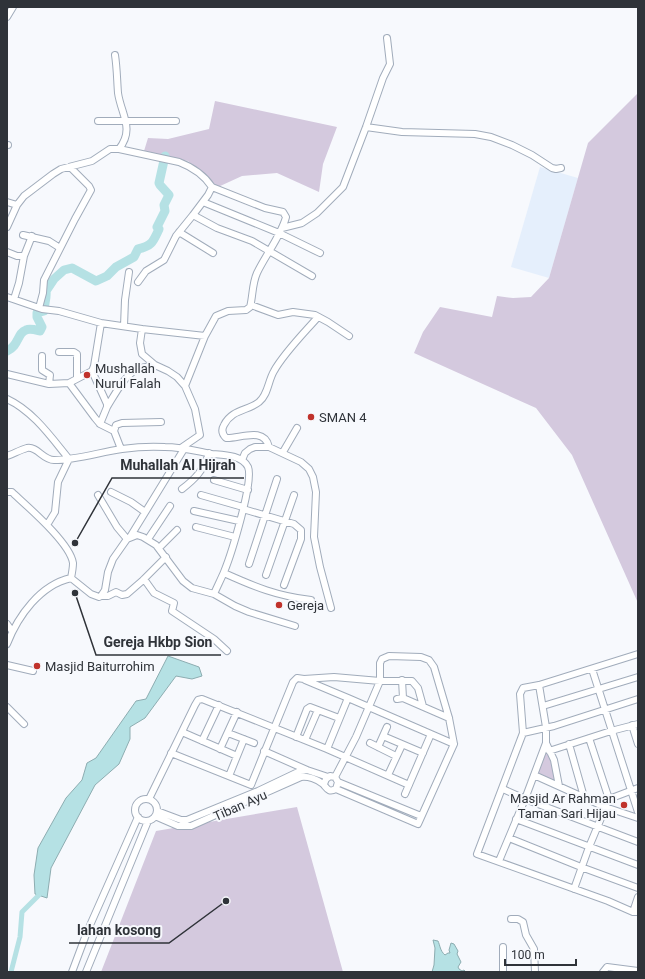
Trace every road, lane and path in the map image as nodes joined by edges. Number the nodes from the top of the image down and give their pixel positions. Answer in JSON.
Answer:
{"nodes":[{"id":1,"x":13,"y":7,"type":"edge"},
{"id":2,"x":7,"y":17,"type":"edge"},
{"id":3,"x":387,"y":38,"type":"dead end"},
{"id":4,"x":115,"y":55,"type":"dead end"},
{"id":5,"x":98,"y":121,"type":"dead end"},
{"id":6,"x":176,"y":121,"type":"dead end"},
{"id":7,"x":126,"y":122,"type":"junction"},
{"id":8,"x":366,"y":127,"type":"junction"},
{"id":9,"x":118,"y":149,"type":"junction"},
{"id":10,"x":70,"y":167,"type":"junction"},
{"id":11,"x":561,"y":168,"type":"dead end"},
{"id":12,"x":212,"y":187,"type":"junction"},
{"id":13,"x":7,"y":202,"type":"edge"},
{"id":14,"x":203,"y":202,"type":"junction"},
{"id":15,"x":17,"y":205,"type":"junction"},
{"id":16,"x":193,"y":215,"type":"junction"},
{"id":17,"x":7,"y":227,"type":"edge"},
{"id":18,"x":280,"y":231,"type":"junction"},
{"id":19,"x":179,"y":232,"type":"junction"},
{"id":20,"x":24,"y":235,"type":"dead end"},
{"id":21,"x":32,"y":236,"type":"junction"},
{"id":22,"x":60,"y":248,"type":"junction"},
{"id":23,"x":270,"y":251,"type":"junction"},
{"id":24,"x":7,"y":252,"type":"edge"},
{"id":25,"x":213,"y":253,"type":"dead end"},
{"id":26,"x":320,"y":253,"type":"dead end"},
{"id":27,"x":24,"y":256,"type":"junction"},
{"id":28,"x":129,"y":272,"type":"dead end"},
{"id":29,"x":312,"y":276,"type":"dead end"},
{"id":30,"x":138,"y":282,"type":"dead end"},
{"id":31,"x":7,"y":297,"type":"edge"},
{"id":32,"x":14,"y":299,"type":"junction"},
{"id":33,"x":250,"y":305,"type":"junction"},
{"id":34,"x":43,"y":309,"type":"junction"},
{"id":35,"x":318,"y":317,"type":"junction"},
{"id":36,"x":101,"y":323,"type":"junction"},
{"id":37,"x":124,"y":326,"type":"junction"},
{"id":38,"x":142,"y":329,"type":"junction"},
{"id":39,"x":205,"y":336,"type":"junction"},
{"id":40,"x":349,"y":336,"type":"dead end"},
{"id":41,"x":59,"y":352,"type":"dead end"},
{"id":42,"x":42,"y":356,"type":"dead end"},
{"id":43,"x":155,"y":365,"type":"junction"},
{"id":44,"x":92,"y":371,"type":"junction"},
{"id":45,"x":7,"y":374,"type":"edge"},
{"id":46,"x":77,"y":378,"type":"junction"},
{"id":47,"x":69,"y":383,"type":"junction"},
{"id":48,"x":49,"y":384,"type":"junction"},
{"id":49,"x":185,"y":386,"type":"junction"},
{"id":50,"x":7,"y":399,"type":"edge"},
{"id":51,"x":107,"y":407,"type":"junction"},
{"id":52,"x":161,"y":422,"type":"dead end"},
{"id":53,"x":100,"y":424,"type":"junction"},
{"id":54,"x":297,"y":428,"type":"dead end"},
{"id":55,"x":114,"y":431,"type":"junction"},
{"id":56,"x":269,"y":446,"type":"junction"},
{"id":57,"x":121,"y":449,"type":"junction"},
{"id":58,"x":182,"y":449,"type":"junction"},
{"id":59,"x":283,"y":452,"type":"junction"},
{"id":60,"x":208,"y":453,"type":"junction"},
{"id":61,"x":7,"y":456,"type":"edge"},
{"id":62,"x":69,"y":459,"type":"junction"},
{"id":63,"x":242,"y":460,"type":"junction"},
{"id":64,"x":277,"y":479,"type":"dead end"},
{"id":65,"x":214,"y":480,"type":"dead end"},
{"id":66,"x":182,"y":489,"type":"dead end"},
{"id":67,"x":248,"y":490,"type":"junction"},
{"id":68,"x":7,"y":492,"type":"edge"},
{"id":69,"x":111,"y":492,"type":"dead end"},
{"id":70,"x":98,"y":494,"type":"dead end"},
{"id":71,"x":201,"y":495,"type":"dead end"},
{"id":72,"x":294,"y":495,"type":"dead end"},
{"id":73,"x":170,"y":506,"type":"dead end"},
{"id":74,"x":243,"y":508,"type":"junction"},
{"id":75,"x":194,"y":511,"type":"dead end"},
{"id":76,"x":145,"y":512,"type":"junction"},
{"id":77,"x":265,"y":516,"type":"junction"},
{"id":78,"x":239,"y":521,"type":"junction"},
{"id":79,"x":285,"y":521,"type":"junction"},
{"id":80,"x":47,"y":525,"type":"junction"},
{"id":81,"x":196,"y":527,"type":"dead end"},
{"id":82,"x":177,"y":530,"type":"dead end"},
{"id":83,"x":235,"y":537,"type":"junction"},
{"id":84,"x":128,"y":538,"type":"junction"},
{"id":85,"x":148,"y":539,"type":"junction"},
{"id":86,"x":158,"y":548,"type":"junction"},
{"id":87,"x":166,"y":557,"type":"junction"},
{"id":88,"x":249,"y":564,"type":"dead end"},
{"id":89,"x":224,"y":573,"type":"junction"},
{"id":90,"x":266,"y":575,"type":"dead end"},
{"id":91,"x":71,"y":578,"type":"junction"},
{"id":92,"x":144,"y":579,"type":"junction"},
{"id":93,"x":284,"y":585,"type":"dead end"},
{"id":94,"x":214,"y":594,"type":"junction"},
{"id":95,"x":101,"y":596,"type":"junction"},
{"id":96,"x":312,"y":600,"type":"dead end"},
{"id":97,"x":331,"y":608,"type":"dead end"},
{"id":98,"x":7,"y":624,"type":"edge"},
{"id":99,"x":295,"y":626,"type":"dead end"},
{"id":100,"x":12,"y":631,"type":"junction"},
{"id":101,"x":7,"y":644,"type":"edge"},
{"id":102,"x":227,"y":651,"type":"dead end"},
{"id":103,"x":638,"y":654,"type":"edge"},
{"id":104,"x":7,"y":665,"type":"edge"},
{"id":105,"x":592,"y":669,"type":"junction"},
{"id":106,"x":33,"y":671,"type":"dead end"},
{"id":107,"x":638,"y":677,"type":"edge"},
{"id":108,"x":304,"y":679,"type":"junction"},
{"id":109,"x":402,"y":680,"type":"junction"},
{"id":110,"x":380,"y":681,"type":"junction"},
{"id":111,"x":539,"y":685,"type":"junction"},
{"id":112,"x":598,"y":689,"type":"junction"},
{"id":113,"x":348,"y":698,"type":"junction"},
{"id":114,"x":638,"y":699,"type":"edge"},
{"id":115,"x":219,"y":705,"type":"junction"},
{"id":116,"x":423,"y":706,"type":"junction"},
{"id":117,"x":543,"y":706,"type":"junction"},
{"id":118,"x":7,"y":707,"type":"edge"},
{"id":119,"x":370,"y":707,"type":"junction"},
{"id":120,"x":604,"y":709,"type":"junction"},
{"id":121,"x":318,"y":710,"type":"junction"},
{"id":122,"x":237,"y":712,"type":"junction"},
{"id":123,"x":339,"y":718,"type":"junction"},
{"id":124,"x":449,"y":718,"type":"junction"},
{"id":125,"x":24,"y":724,"type":"dead end"},
{"id":126,"x":635,"y":724,"type":"edge"},
{"id":127,"x":387,"y":727,"type":"dead end"},
{"id":128,"x":546,"y":727,"type":"junction"},
{"id":129,"x":274,"y":728,"type":"junction"},
{"id":130,"x":611,"y":731,"type":"junction"},
{"id":131,"x":182,"y":732,"type":"junction"},
{"id":132,"x":228,"y":733,"type":"junction"},
{"id":133,"x":523,"y":733,"type":"junction"},
{"id":134,"x":431,"y":734,"type":"junction"},
{"id":135,"x":383,"y":736,"type":"junction"},
{"id":136,"x":296,"y":737,"type":"junction"},
{"id":137,"x":589,"y":738,"type":"junction"},
{"id":138,"x":244,"y":739,"type":"junction"},
{"id":139,"x":306,"y":740,"type":"junction"},
{"id":140,"x":202,"y":741,"type":"junction"},
{"id":141,"x":254,"y":743,"type":"dead end"},
{"id":142,"x":370,"y":743,"type":"dead end"},
{"id":143,"x":546,"y":743,"type":"junction"},
{"id":144,"x":454,"y":744,"type":"junction"},
{"id":145,"x":569,"y":744,"type":"junction"},
{"id":146,"x":638,"y":744,"type":"edge"},
{"id":147,"x":402,"y":745,"type":"junction"},
{"id":148,"x":378,"y":747,"type":"junction"},
{"id":149,"x":220,"y":749,"type":"junction"},
{"id":150,"x":327,"y":749,"type":"junction"},
{"id":151,"x":549,"y":750,"type":"junction"},
{"id":152,"x":264,"y":751,"type":"junction"},
{"id":153,"x":171,"y":753,"type":"junction"},
{"id":154,"x":423,"y":753,"type":"junction"},
{"id":155,"x":237,"y":756,"type":"junction"},
{"id":156,"x":396,"y":756,"type":"junction"},
{"id":157,"x":346,"y":758,"type":"junction"},
{"id":158,"x":307,"y":770,"type":"junction"},
{"id":159,"x":388,"y":775,"type":"junction"},
{"id":160,"x":534,"y":775,"type":"junction"},
{"id":161,"x":230,"y":776,"type":"junction"},
{"id":162,"x":328,"y":777,"type":"junction"},
{"id":163,"x":337,"y":780,"type":"junction"},
{"id":164,"x":324,"y":784,"type":"junction"},
{"id":165,"x":251,"y":785,"type":"junction"},
{"id":166,"x":409,"y":785,"type":"junction"},
{"id":167,"x":559,"y":786,"type":"junction"},
{"id":168,"x":638,"y":788,"type":"edge"},
{"id":169,"x":336,"y":789,"type":"junction"},
{"id":170,"x":503,"y":789,"type":"junction"},
{"id":171,"x":258,"y":791,"type":"junction"},
{"id":172,"x":630,"y":791,"type":"junction"},
{"id":173,"x":405,"y":794,"type":"dead end"},
{"id":174,"x":584,"y":797,"type":"junction"},
{"id":175,"x":525,"y":799,"type":"junction"},
{"id":176,"x":609,"y":799,"type":"junction"},
{"id":177,"x":149,"y":800,"type":"junction"},
{"id":178,"x":605,"y":807,"type":"junction"},
{"id":179,"x":638,"y":812,"type":"edge"},
{"id":180,"x":156,"y":813,"type":"junction"},
{"id":181,"x":421,"y":816,"type":"junction"},
{"id":182,"x":138,"y":817,"type":"junction"},
{"id":183,"x":638,"y":818,"type":"edge"},
{"id":184,"x":516,"y":819,"type":"junction"},
{"id":185,"x":148,"y":820,"type":"junction"},
{"id":186,"x":598,"y":827,"type":"junction"},
{"id":187,"x":508,"y":838,"type":"junction"},
{"id":188,"x":638,"y":842,"type":"edge"},
{"id":189,"x":589,"y":847,"type":"junction"},
{"id":190,"x":499,"y":861,"type":"junction"},
{"id":191,"x":638,"y":865,"type":"edge"},
{"id":192,"x":581,"y":867,"type":"junction"},
{"id":193,"x":638,"y":888,"type":"edge"},
{"id":194,"x":574,"y":889,"type":"junction"},
{"id":195,"x":638,"y":896,"type":"edge"},
{"id":196,"x":636,"y":912,"type":"edge"},
{"id":197,"x":511,"y":919,"type":"dead end"},
{"id":198,"x":503,"y":947,"type":"dead end"},
{"id":199,"x":605,"y":970,"type":"edge"},
{"id":200,"x":635,"y":971,"type":"edge"},
{"id":201,"x":72,"y":972,"type":"edge"},
{"id":202,"x":86,"y":972,"type":"edge"},
{"id":203,"x":503,"y":972,"type":"edge"},
{"id":204,"x":535,"y":972,"type":"edge"}],
"edges":[{"from":1,"to":2,"type":"street"},
{"from":3,"to":8,"type":"street"},
{"from":4,"to":7,"type":"street"},
{"from":5,"to":7,"type":"street"},
{"from":6,"to":7,"type":"street"},
{"from":7,"to":9,"type":"street"},
{"from":8,"to":11,"type":"street"},
{"from":8,"to":18,"type":"street"},
{"from":9,"to":10,"type":"street"},
{"from":9,"to":12,"type":"street"},
{"from":10,"to":15,"type":"street"},
{"from":10,"to":22,"type":"street"},
{"from":12,"to":14,"type":"street"},
{"from":12,"to":18,"type":"street"},
{"from":13,"to":15,"type":"street"},
{"from":14,"to":16,"type":"street"},
{"from":14,"to":18,"type":"street"},
{"from":15,"to":17,"type":"street"},
{"from":16,"to":19,"type":"street"},
{"from":16,"to":23,"type":"street"},
{"from":18,"to":23,"type":"street"},
{"from":18,"to":26,"type":"street"},
{"from":19,"to":25,"type":"street"},
{"from":19,"to":30,"type":"street"},
{"from":20,"to":21,"type":"street"},
{"from":21,"to":22,"type":"street"},
{"from":21,"to":27,"type":"street"},
{"from":22,"to":34,"type":"street"},
{"from":23,"to":29,"type":"street"},
{"from":23,"to":33,"type":"street"},
{"from":24,"to":27,"type":"street"},
{"from":27,"to":32,"type":"street"},
{"from":28,"to":37,"type":"street"},
{"from":31,"to":32,"type":"street"},
{"from":32,"to":34,"type":"street"},
{"from":33,"to":35,"type":"street"},
{"from":33,"to":39,"type":"street"},
{"from":34,"to":36,"type":"street"},
{"from":35,"to":40,"type":"street"},
{"from":35,"to":56,"type":"street"},
{"from":36,"to":37,"type":"street"},
{"from":36,"to":44,"type":"street"},
{"from":37,"to":38,"type":"street"},
{"from":38,"to":39,"type":"street"},
{"from":38,"to":43,"type":"street"},
{"from":39,"to":49,"type":"street"},
{"from":41,"to":46,"type":"street"},
{"from":42,"to":48,"type":"street"},
{"from":43,"to":49,"type":"street"},
{"from":43,"to":51,"type":"street"},
{"from":44,"to":46,"type":"street"},
{"from":44,"to":51,"type":"street"},
{"from":45,"to":48,"type":"street"},
{"from":46,"to":47,"type":"street"},
{"from":47,"to":48,"type":"street"},
{"from":47,"to":53,"type":"street"},
{"from":49,"to":58,"type":"street"},
{"from":50,"to":62,"type":"street"},
{"from":51,"to":53,"type":"street"},
{"from":52,"to":55,"type":"street"},
{"from":53,"to":55,"type":"street"},
{"from":54,"to":59,"type":"street"},
{"from":55,"to":57,"type":"street"},
{"from":56,"to":59,"type":"street"},
{"from":56,"to":63,"type":"street"},
{"from":57,"to":58,"type":"street"},
{"from":57,"to":62,"type":"street"},
{"from":58,"to":60,"type":"street"},
{"from":58,"to":76,"type":"street"},
{"from":59,"to":97,"type":"street"},
{"from":60,"to":63,"type":"street"},
{"from":60,"to":66,"type":"street"},
{"from":61,"to":62,"type":"street"},
{"from":62,"to":80,"type":"street"},
{"from":63,"to":67,"type":"street"},
{"from":64,"to":77,"type":"street"},
{"from":65,"to":67,"type":"street"},
{"from":67,"to":74,"type":"street"},
{"from":68,"to":80,"type":"street"},
{"from":69,"to":76,"type":"street"},
{"from":70,"to":84,"type":"street"},
{"from":71,"to":74,"type":"street"},
{"from":72,"to":79,"type":"street"},
{"from":73,"to":85,"type":"street"},
{"from":74,"to":77,"type":"street"},
{"from":74,"to":78,"type":"street"},
{"from":75,"to":78,"type":"street"},
{"from":76,"to":84,"type":"street"},
{"from":77,"to":79,"type":"street"},
{"from":77,"to":88,"type":"street"},
{"from":78,"to":83,"type":"street"},
{"from":79,"to":90,"type":"street"},
{"from":79,"to":93,"type":"street"},
{"from":80,"to":91,"type":"street"},
{"from":81,"to":83,"type":"street"},
{"from":82,"to":86,"type":"street"},
{"from":83,"to":89,"type":"street"},
{"from":84,"to":85,"type":"street"},
{"from":84,"to":95,"type":"street"},
{"from":85,"to":86,"type":"street"},
{"from":86,"to":87,"type":"street"},
{"from":87,"to":92,"type":"street"},
{"from":87,"to":94,"type":"street"},
{"from":89,"to":94,"type":"street"},
{"from":89,"to":96,"type":"street"},
{"from":91,"to":95,"type":"street"},
{"from":91,"to":100,"type":"street"},
{"from":92,"to":95,"type":"street"},
{"from":92,"to":102,"type":"street"},
{"from":94,"to":99,"type":"street"},
{"from":98,"to":100,"type":"street"},
{"from":100,"to":101,"type":"street"},
{"from":103,"to":105,"type":"street"},
{"from":104,"to":106,"type":"street"},
{"from":105,"to":111,"type":"street"},
{"from":105,"to":112,"type":"street"},
{"from":107,"to":112,"type":"street"},
{"from":108,"to":110,"type":"street"},
{"from":108,"to":113,"type":"street"},
{"from":108,"to":129,"type":"street"},
{"from":109,"to":110,"type":"street"},
{"from":109,"to":116,"type":"street"},
{"from":109,"to":116,"type":"street"},
{"from":110,"to":119,"type":"street"},
{"from":110,"to":124,"type":"street"},
{"from":111,"to":117,"type":"street"},
{"from":111,"to":133,"type":"street"},
{"from":112,"to":117,"type":"street"},
{"from":112,"to":120,"type":"street"},
{"from":113,"to":119,"type":"street"},
{"from":113,"to":123,"type":"street"},
{"from":114,"to":120,"type":"street"},
{"from":115,"to":122,"type":"street"},
{"from":115,"to":131,"type":"street"},
{"from":115,"to":140,"type":"street"},
{"from":116,"to":124,"type":"street"},
{"from":117,"to":128,"type":"street"},
{"from":118,"to":125,"type":"street"},
{"from":119,"to":134,"type":"street"},
{"from":119,"to":157,"type":"street"},
{"from":120,"to":128,"type":"street"},
{"from":120,"to":130,"type":"street"},
{"from":121,"to":123,"type":"street"},
{"from":121,"to":136,"type":"street"},
{"from":121,"to":139,"type":"street"},
{"from":122,"to":129,"type":"street"},
{"from":122,"to":132,"type":"street"},
{"from":123,"to":150,"type":"street"},
{"from":124,"to":144,"type":"street"},
{"from":126,"to":130,"type":"street"},
{"from":126,"to":146,"type":"street"},
{"from":127,"to":135,"type":"street"},
{"from":128,"to":133,"type":"street"},
{"from":128,"to":143,"type":"street"},
{"from":129,"to":136,"type":"street"},
{"from":129,"to":152,"type":"street"},
{"from":130,"to":137,"type":"street"},
{"from":130,"to":172,"type":"street"},
{"from":131,"to":140,"type":"street"},
{"from":131,"to":153,"type":"street"},
{"from":132,"to":138,"type":"street"},
{"from":132,"to":149,"type":"street"},
{"from":133,"to":170,"type":"street"},
{"from":134,"to":144,"type":"street"},
{"from":134,"to":154,"type":"street"},
{"from":135,"to":147,"type":"street"},
{"from":135,"to":148,"type":"street"},
{"from":136,"to":139,"type":"street"},
{"from":137,"to":145,"type":"street"},
{"from":137,"to":176,"type":"street"},
{"from":138,"to":141,"type":"street"},
{"from":138,"to":155,"type":"street"},
{"from":139,"to":150,"type":"street"},
{"from":140,"to":149,"type":"street"},
{"from":142,"to":148,"type":"street"},
{"from":143,"to":151,"type":"street"},
{"from":143,"to":160,"type":"street"},
{"from":144,"to":181,"type":"street"},
{"from":145,"to":151,"type":"street"},
{"from":145,"to":174,"type":"street"},
{"from":147,"to":154,"type":"street"},
{"from":147,"to":156,"type":"street"},
{"from":148,"to":156,"type":"street"},
{"from":149,"to":155,"type":"street"},
{"from":150,"to":157,"type":"street"},
{"from":151,"to":167,"type":"street"},
{"from":152,"to":158,"type":"street"},
{"from":152,"to":165,"type":"street"},
{"from":153,"to":161,"type":"street"},
{"from":153,"to":177,"type":"street"},
{"from":154,"to":166,"type":"street"},
{"from":155,"to":161,"type":"street"},
{"from":156,"to":159,"type":"street"},
{"from":157,"to":159,"type":"street"},
{"from":157,"to":163,"type":"street"},
{"from":158,"to":162,"type":"street"},
{"from":158,"to":171,"type":"street","name":"Tiban Ayu"},
{"from":159,"to":166,"type":"street"},
{"from":160,"to":167,"type":"street"},
{"from":160,"to":175,"type":"street"},
{"from":161,"to":165,"type":"street"},
{"from":162,"to":163,"type":"street"},
{"from":162,"to":164,"type":"street"},
{"from":163,"to":169,"type":"street"},
{"from":163,"to":181,"type":"street"},
{"from":164,"to":169,"type":"street"},
{"from":164,"to":180,"type":"street","name":"Tiban Ayu"},
{"from":165,"to":171,"type":"street"},
{"from":166,"to":173,"type":"street"},
{"from":167,"to":174,"type":"street"},
{"from":168,"to":172,"type":"street"},
{"from":169,"to":181,"type":"street"},
{"from":170,"to":175,"type":"street"},
{"from":170,"to":190,"type":"street"},
{"from":171,"to":180,"type":"street","name":"Tiban Ayu"},
{"from":172,"to":176,"type":"street"},
{"from":172,"to":179,"type":"street"},
{"from":174,"to":178,"type":"street"},
{"from":175,"to":184,"type":"street"},
{"from":175,"to":186,"type":"street"},
{"from":176,"to":178,"type":"street"},
{"from":177,"to":180,"type":"street"},
{"from":177,"to":182,"type":"street"},
{"from":178,"to":183,"type":"street"},
{"from":178,"to":186,"type":"street"},
{"from":180,"to":185,"type":"street"},
{"from":182,"to":185,"type":"street"},
{"from":182,"to":201,"type":"street"},
{"from":184,"to":187,"type":"street"},
{"from":184,"to":189,"type":"street"},
{"from":185,"to":202,"type":"street"},
{"from":186,"to":188,"type":"street"},
{"from":186,"to":189,"type":"street"},
{"from":187,"to":190,"type":"street"},
{"from":187,"to":192,"type":"street"},
{"from":189,"to":191,"type":"street"},
{"from":189,"to":192,"type":"street"},
{"from":190,"to":194,"type":"street"},
{"from":192,"to":193,"type":"street"},
{"from":192,"to":194,"type":"street"},
{"from":194,"to":196,"type":"street"},
{"from":195,"to":196,"type":"street"},
{"from":197,"to":204,"type":"street"},
{"from":198,"to":203,"type":"street"},
{"from":199,"to":200,"type":"street"}]}
